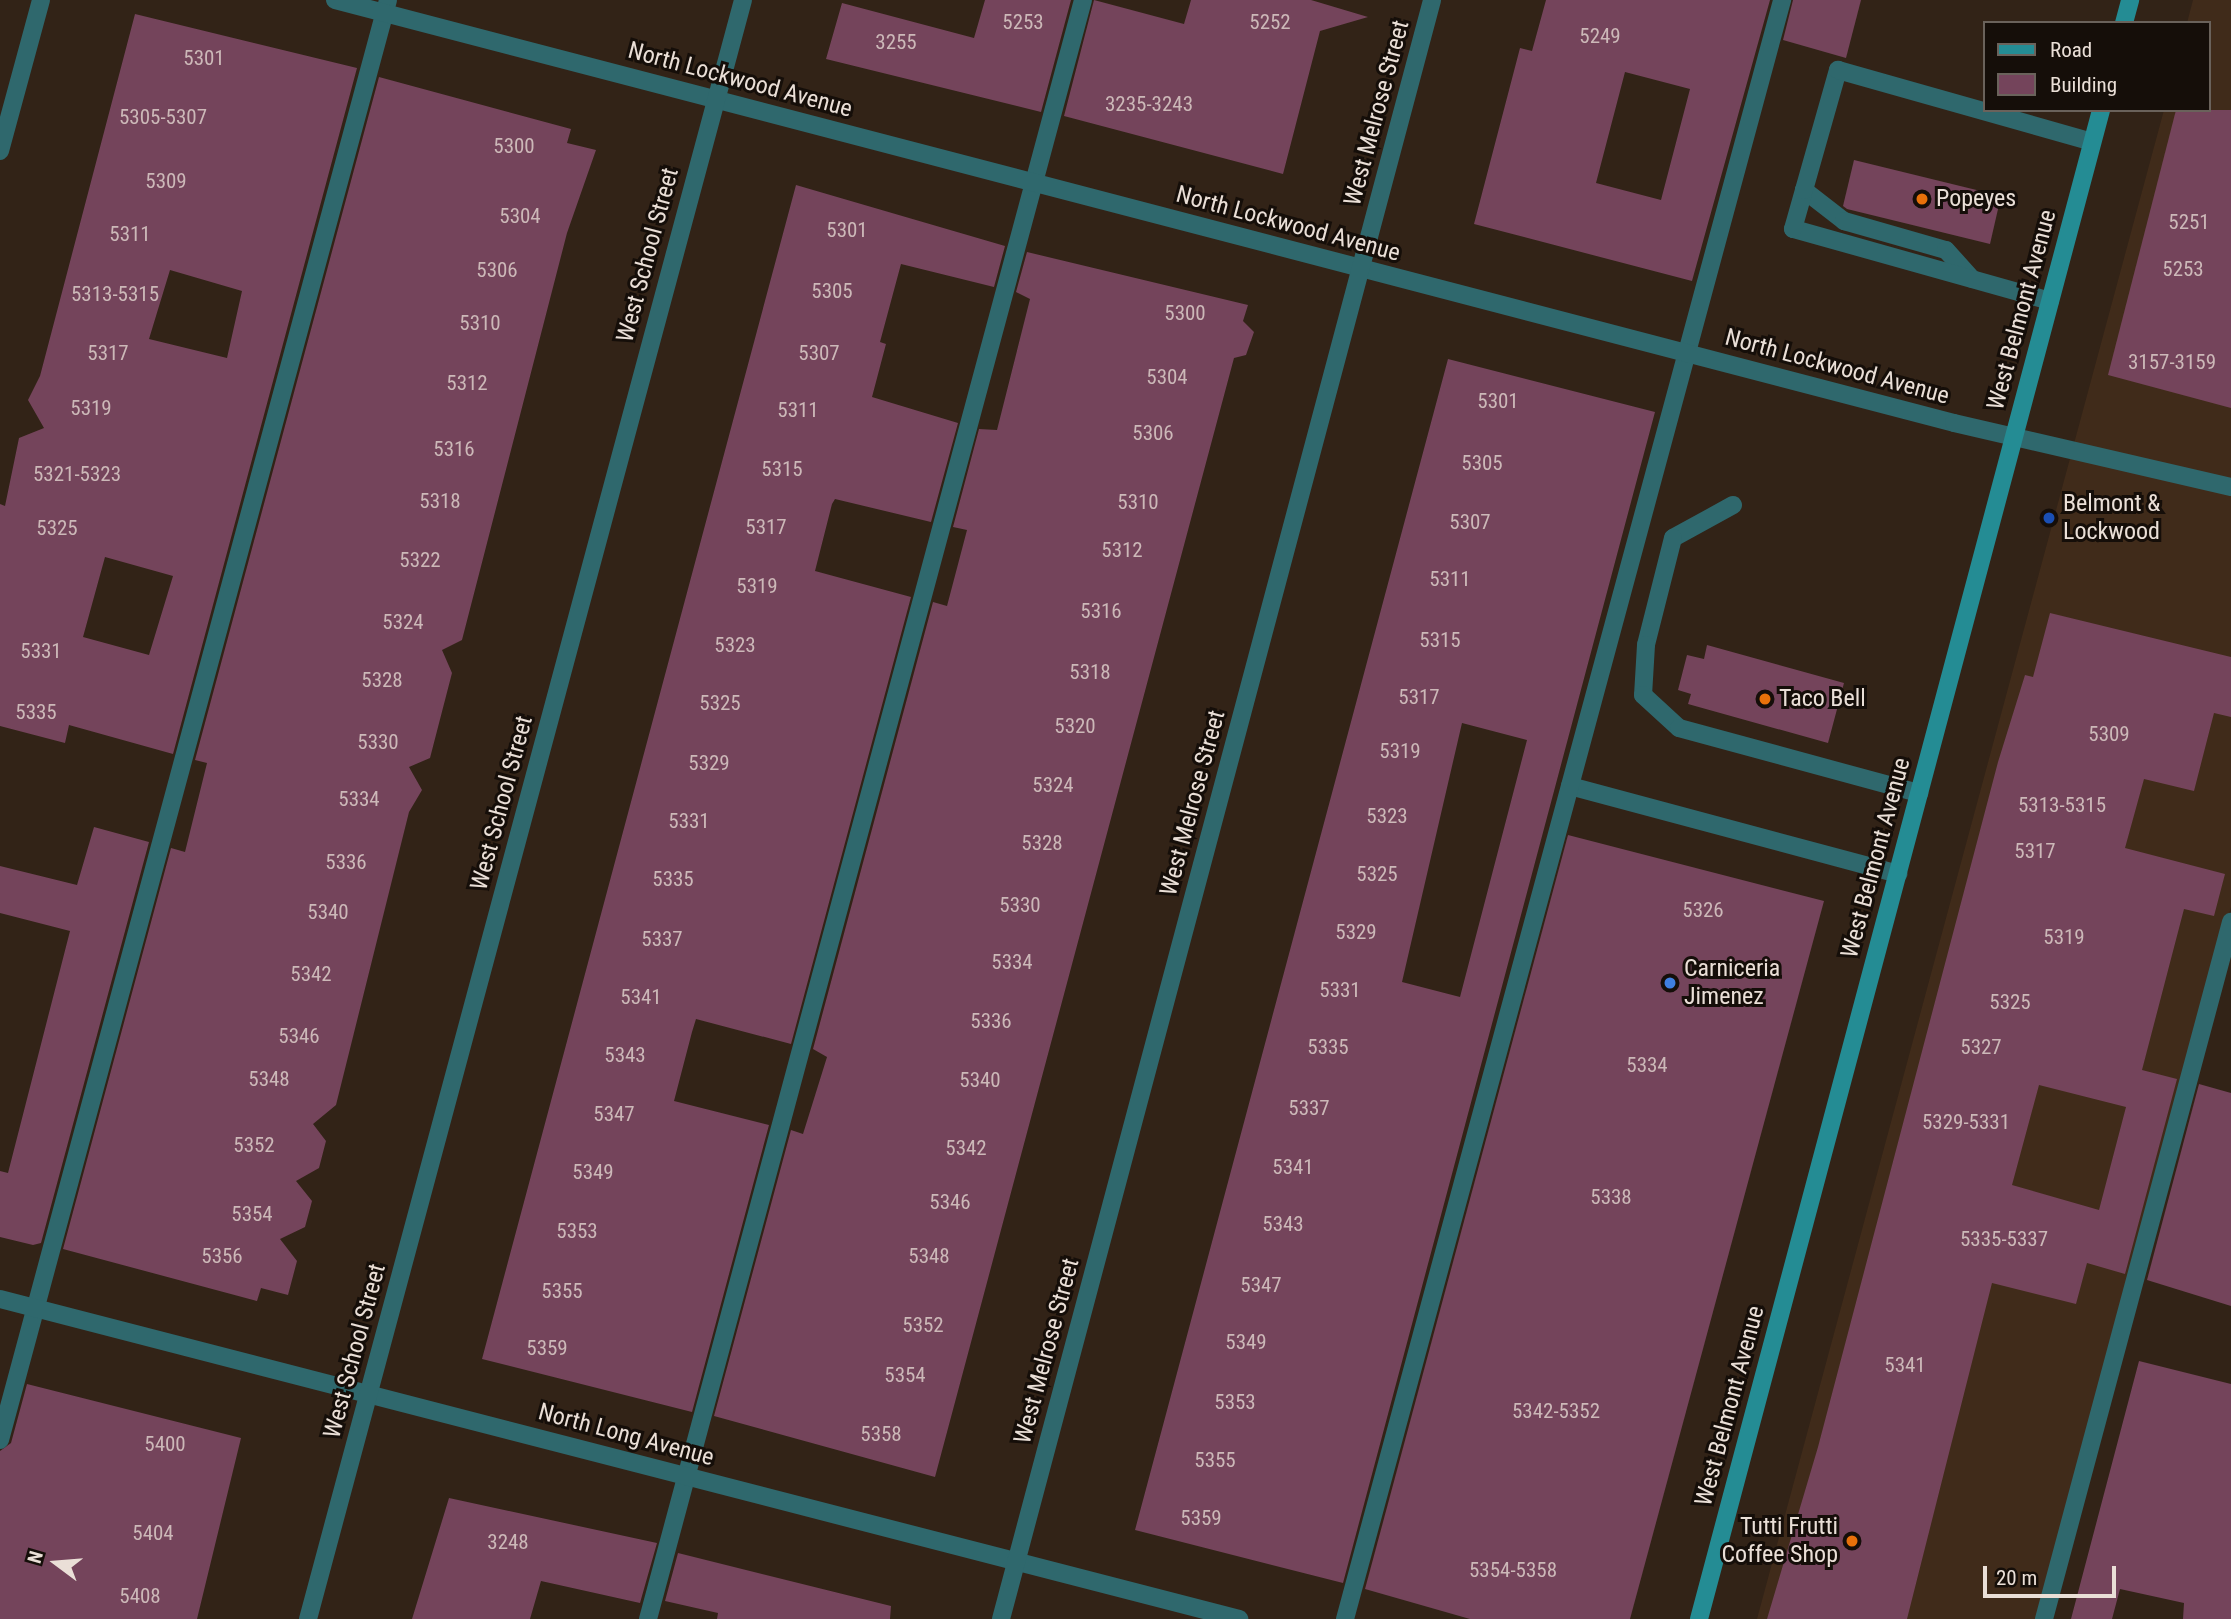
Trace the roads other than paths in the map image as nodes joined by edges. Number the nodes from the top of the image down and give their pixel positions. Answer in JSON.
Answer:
{"nodes":[{"id":1,"x":41,"y":0,"type":"edge"},
{"id":2,"x":335,"y":0,"type":"edge"},
{"id":3,"x":743,"y":0,"type":"edge"},
{"id":4,"x":1083,"y":0,"type":"edge"},
{"id":5,"x":1432,"y":0,"type":"edge"},
{"id":6,"x":1782,"y":0,"type":"edge"},
{"id":7,"x":2130,"y":0,"type":"edge"},
{"id":8,"x":386,"y":6,"type":"edge"},
{"id":9,"x":2125,"y":21,"type":"edge"},
{"id":10,"x":716,"y":99,"type":"junction"},
{"id":11,"x":1982,"y":111,"type":"edge"},
{"id":12,"x":1986,"y":112,"type":"edge"},
{"id":13,"x":2100,"y":112,"type":"edge"},
{"id":14,"x":2092,"y":142,"type":"junction"},
{"id":15,"x":0,"y":151,"type":"edge"},
{"id":16,"x":1034,"y":183,"type":"junction"},
{"id":17,"x":1804,"y":190,"type":"junction"},
{"id":18,"x":1360,"y":268,"type":"junction"},
{"id":19,"x":1973,"y":280,"type":"junction"},
{"id":20,"x":2050,"y":301,"type":"junction"},
{"id":21,"x":1686,"y":353,"type":"junction"},
{"id":22,"x":2015,"y":434,"type":"junction"},
{"id":23,"x":2231,"y":487,"type":"edge"},
{"id":24,"x":1733,"y":505,"type":"dead end"},
{"id":25,"x":1570,"y":786,"type":"junction"},
{"id":26,"x":1919,"y":793,"type":"junction"},
{"id":27,"x":1898,"y":874,"type":"junction"},
{"id":28,"x":2231,"y":922,"type":"edge"},
{"id":29,"x":0,"y":1299,"type":"edge"},
{"id":30,"x":35,"y":1308,"type":"junction"},
{"id":31,"x":368,"y":1394,"type":"junction"},
{"id":32,"x":0,"y":1440,"type":"edge"},
{"id":33,"x":686,"y":1476,"type":"junction"},
{"id":34,"x":1016,"y":1562,"type":"junction"},
{"id":35,"x":308,"y":1619,"type":"edge"},
{"id":36,"x":648,"y":1619,"type":"edge"},
{"id":37,"x":1001,"y":1619,"type":"edge"},
{"id":38,"x":1239,"y":1619,"type":"edge"},
{"id":39,"x":1345,"y":1619,"type":"edge"},
{"id":40,"x":1699,"y":1619,"type":"edge"},
{"id":41,"x":2044,"y":1619,"type":"edge"}],
"edges":[{"from":1,"to":15,"type":"street"},
{"from":2,"to":8,"type":"street","name":"North Lockwood Avenue"},
{"from":3,"to":10,"type":"street","name":"West School Street"},
{"from":4,"to":16,"type":"street"},
{"from":5,"to":18,"type":"street","name":"West Melrose Street"},
{"from":6,"to":21,"type":"street"},
{"from":7,"to":9,"type":"main road"},
{"from":8,"to":10,"type":"street","name":"North Lockwood Avenue"},
{"from":8,"to":30,"type":"street"},
{"from":10,"to":16,"type":"street","name":"North Lockwood Avenue"},
{"from":10,"to":31,"type":"street","name":"West School Street"},
{"from":11,"to":17,"type":"street"},
{"from":12,"to":14,"type":"street"},
{"from":13,"to":14,"type":"main road","name":"West Belmont Avenue"},
{"from":14,"to":20,"type":"main road","name":"West Belmont Avenue"},
{"from":16,"to":18,"type":"street","name":"North Lockwood Avenue"},
{"from":16,"to":33,"type":"street"},
{"from":17,"to":19,"type":"street"},
{"from":17,"to":19,"type":"street"},
{"from":18,"to":21,"type":"street","name":"North Lockwood Avenue"},
{"from":18,"to":34,"type":"street","name":"West Melrose Street"},
{"from":19,"to":20,"type":"street"},
{"from":20,"to":22,"type":"main road","name":"West Belmont Avenue"},
{"from":21,"to":22,"type":"street","name":"North Lockwood Avenue"},
{"from":21,"to":25,"type":"street"},
{"from":22,"to":23,"type":"street","name":"North Lockwood Avenue"},
{"from":22,"to":26,"type":"main road","name":"West Belmont Avenue"},
{"from":24,"to":26,"type":"street"},
{"from":25,"to":27,"type":"street"},
{"from":25,"to":39,"type":"street"},
{"from":26,"to":27,"type":"main road","name":"West Belmont Avenue"},
{"from":27,"to":40,"type":"main road","name":"West Belmont Avenue"},
{"from":28,"to":41,"type":"street"},
{"from":29,"to":30,"type":"street","name":"North Long Avenue"},
{"from":30,"to":31,"type":"street","name":"North Long Avenue"},
{"from":30,"to":32,"type":"street"},
{"from":31,"to":33,"type":"street","name":"North Long Avenue"},
{"from":31,"to":35,"type":"street","name":"West School Street"},
{"from":33,"to":34,"type":"street","name":"North Long Avenue"},
{"from":33,"to":36,"type":"street"},
{"from":34,"to":37,"type":"street","name":"West Melrose Street"},
{"from":34,"to":38,"type":"street","name":"North Long Avenue"}]}
